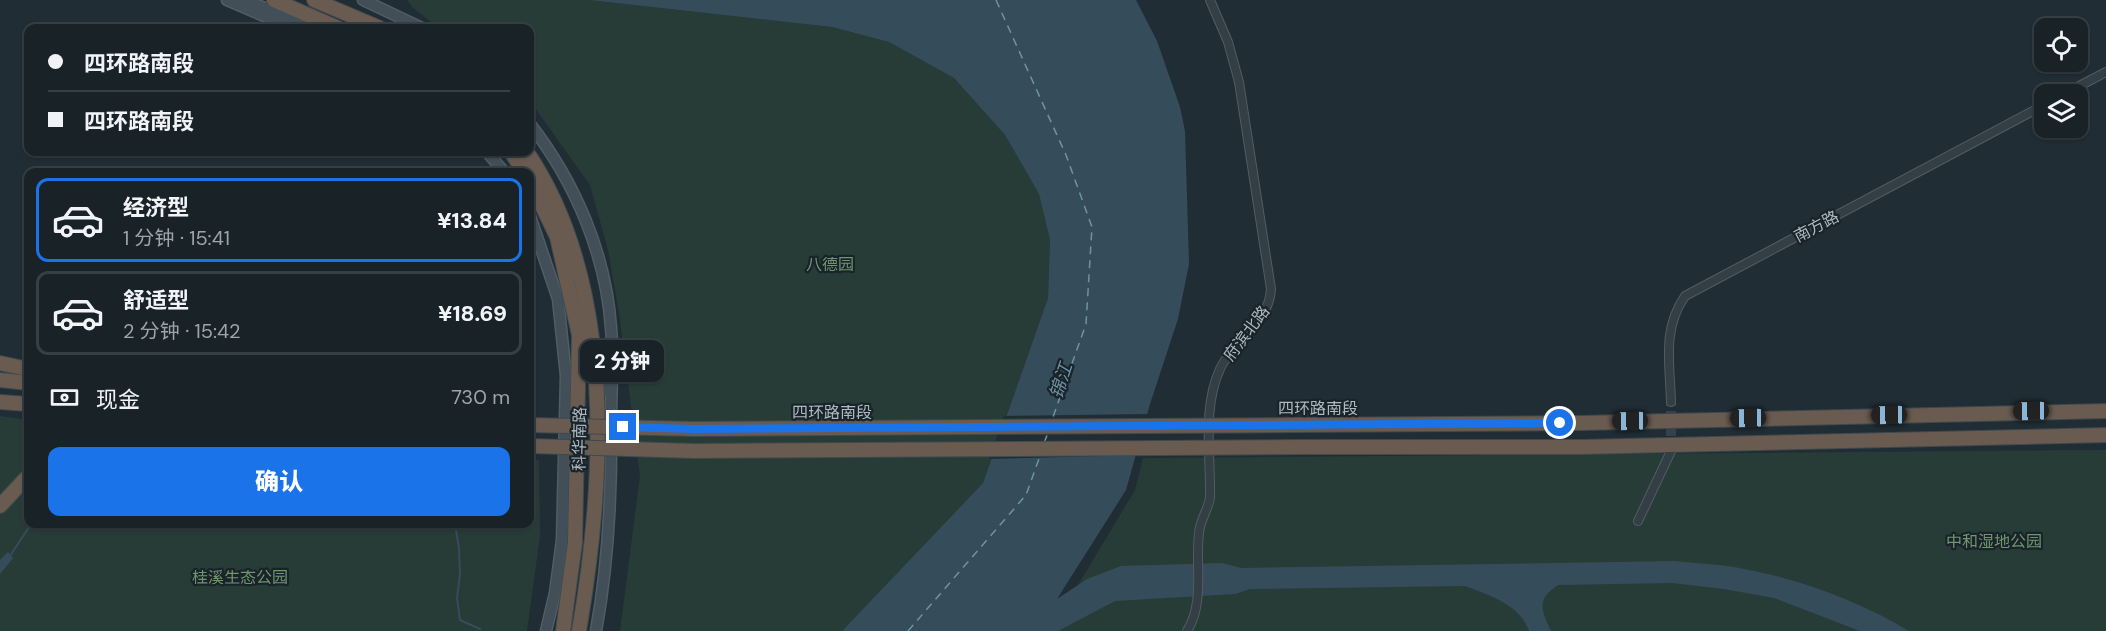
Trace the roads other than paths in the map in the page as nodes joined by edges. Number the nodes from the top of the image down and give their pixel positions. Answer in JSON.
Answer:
{"nodes":[{"id":1,"x":227,"y":0,"type":"edge"},
{"id":2,"x":243,"y":0,"type":"edge"},
{"id":3,"x":274,"y":0,"type":"edge"},
{"id":4,"x":314,"y":0,"type":"edge"},
{"id":5,"x":329,"y":0,"type":"edge"},
{"id":6,"x":363,"y":0,"type":"edge"},
{"id":7,"x":1210,"y":0,"type":"edge"},
{"id":8,"x":283,"y":24,"type":"edge"},
{"id":9,"x":309,"y":24,"type":"edge"},
{"id":10,"x":329,"y":24,"type":"edge"},
{"id":11,"x":372,"y":24,"type":"edge"},
{"id":12,"x":373,"y":24,"type":"edge"},
{"id":13,"x":414,"y":24,"type":"edge"},
{"id":14,"x":2106,"y":72,"type":"edge"},
{"id":15,"x":2083,"y":84,"type":"edge"},
{"id":16,"x":2034,"y":110,"type":"edge"},
{"id":17,"x":534,"y":129,"type":"edge"},
{"id":18,"x":490,"y":156,"type":"edge"},
{"id":19,"x":530,"y":156,"type":"edge"},
{"id":20,"x":501,"y":168,"type":"edge"},
{"id":21,"x":534,"y":189,"type":"edge"},
{"id":22,"x":534,"y":226,"type":"edge"},
{"id":23,"x":593,"y":336,"type":"junction"},
{"id":24,"x":0,"y":363,"type":"edge"},
{"id":25,"x":24,"y":368,"type":"edge"},
{"id":26,"x":0,"y":380,"type":"edge"},
{"id":27,"x":24,"y":383,"type":"edge"},
{"id":28,"x":0,"y":402,"type":"edge"},
{"id":29,"x":1671,"y":402,"type":"tunnel mouth"},
{"id":30,"x":24,"y":404,"type":"edge"},
{"id":31,"x":611,"y":406,"type":"junction"},
{"id":32,"x":2106,"y":411,"type":"edge"},
{"id":33,"x":534,"y":425,"type":"edge"},
{"id":34,"x":2106,"y":435,"type":"edge"},
{"id":35,"x":534,"y":446,"type":"edge"},
{"id":36,"x":1671,"y":451,"type":"tunnel mouth"},
{"id":37,"x":24,"y":480,"type":"edge"},
{"id":38,"x":0,"y":506,"type":"edge"},
{"id":39,"x":1638,"y":521,"type":"dead end"},
{"id":40,"x":546,"y":631,"type":"edge"},
{"id":41,"x":563,"y":631,"type":"edge"},
{"id":42,"x":579,"y":631,"type":"edge"},
{"id":43,"x":596,"y":631,"type":"edge"},
{"id":44,"x":1188,"y":631,"type":"edge"}],
"edges":[{"from":1,"to":8,"type":"main road"},
{"from":2,"to":9,"type":"main road"},
{"from":3,"to":10,"type":"highway"},
{"from":4,"to":11,"type":"highway"},
{"from":5,"to":12,"type":"main road"},
{"from":6,"to":13,"type":"main road"},
{"from":7,"to":44,"type":"street","name":"府滨北路"},
{"from":14,"to":15,"type":"street"},
{"from":16,"to":29,"type":"street","name":"南方路"},
{"from":17,"to":31,"type":"main road"},
{"from":18,"to":20,"type":"main road"},
{"from":19,"to":23,"type":"highway","name":"科华南路"},
{"from":21,"to":41,"type":"highway","name":"科华南路"},
{"from":22,"to":40,"type":"main road"},
{"from":23,"to":31,"type":"main road"},
{"from":23,"to":42,"type":"highway","name":"科华南路"},
{"from":24,"to":25,"type":"highway"},
{"from":26,"to":27,"type":"highway"},
{"from":28,"to":30,"type":"highway"},
{"from":31,"to":43,"type":"main road"},
{"from":32,"to":33,"type":"highway","name":"四环路南段","bridge":true},
{"from":34,"to":35,"type":"highway","bridge":true},
{"from":36,"to":39,"type":"street"},
{"from":37,"to":38,"type":"highway"}]}
